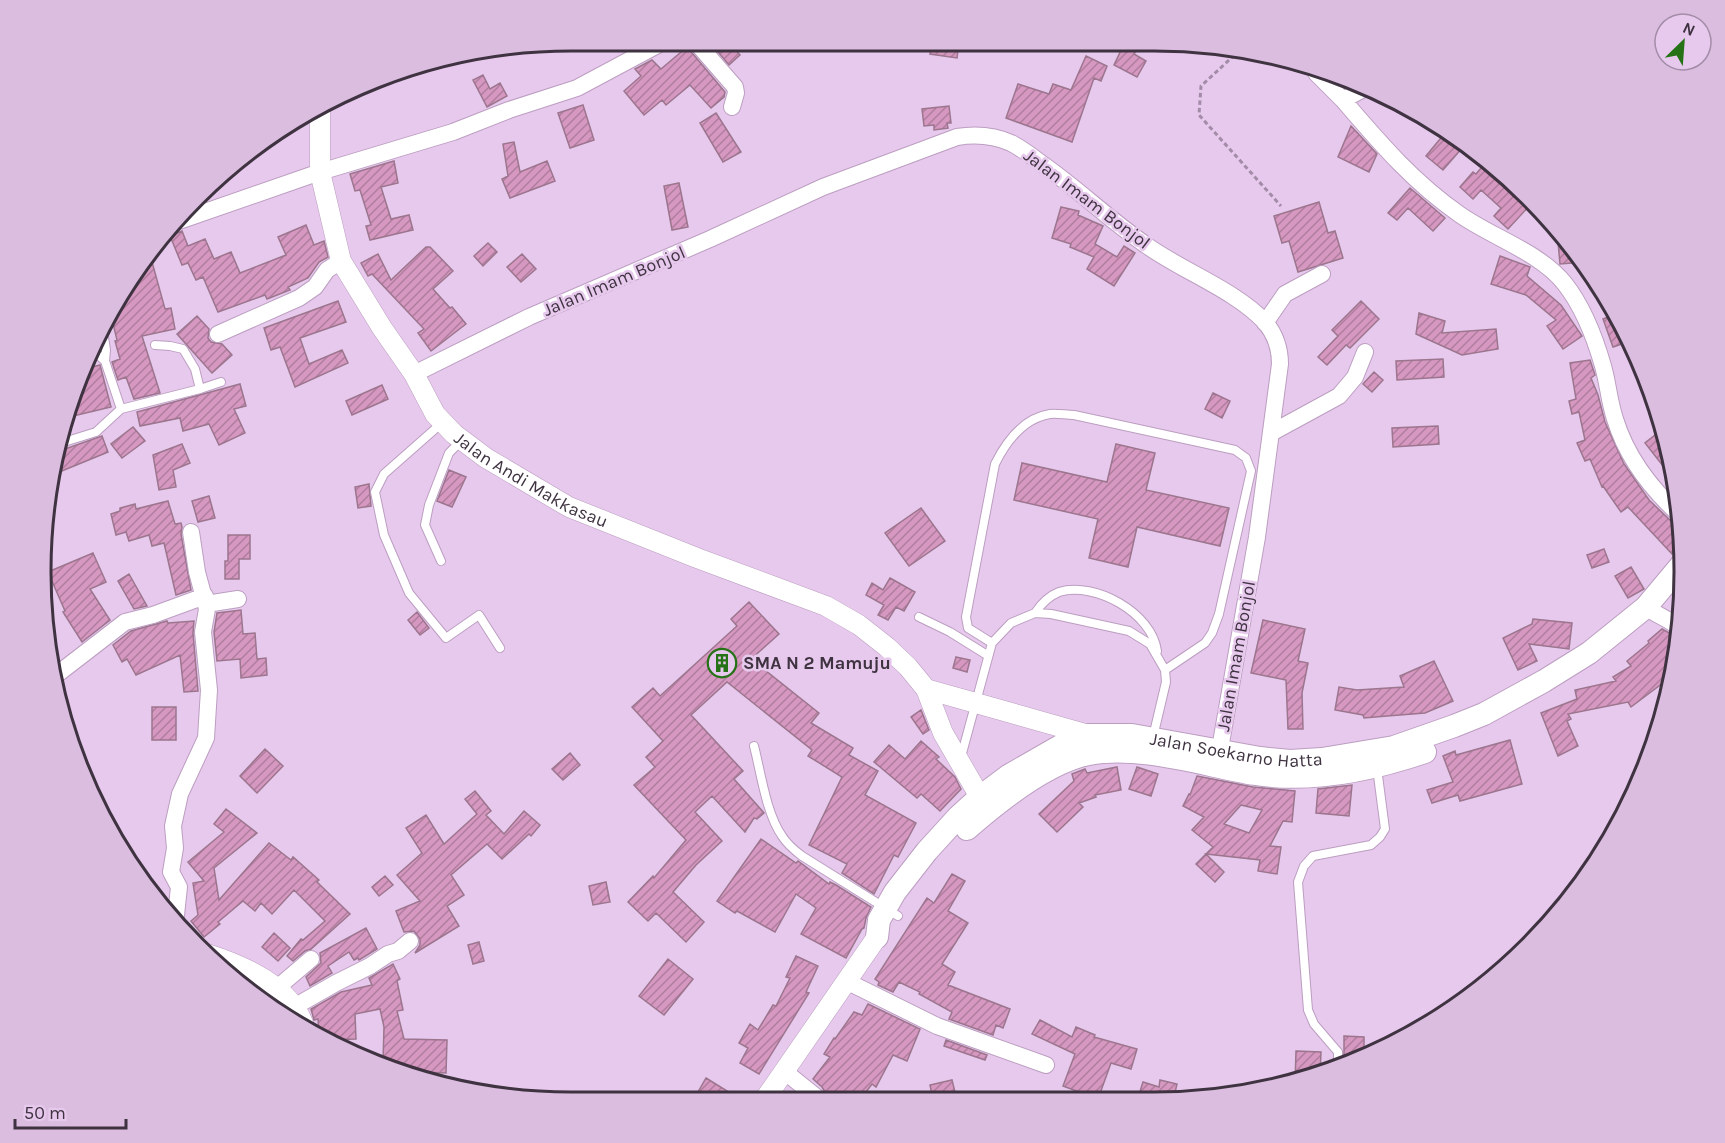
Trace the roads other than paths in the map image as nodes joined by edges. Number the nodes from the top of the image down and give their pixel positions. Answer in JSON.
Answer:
{"nodes":[{"id":1,"x":645,"y":51,"type":"edge"},
{"id":2,"x":704,"y":51,"type":"edge"},
{"id":3,"x":1323,"y":80,"type":"edge"},
{"id":4,"x":1357,"y":93,"type":"edge"},
{"id":5,"x":1343,"y":100,"type":"junction"},
{"id":6,"x":732,"y":107,"type":"dead end"},
{"id":7,"x":320,"y":116,"type":"edge"},
{"id":8,"x":320,"y":172,"type":"junction"},
{"id":9,"x":189,"y":218,"type":"edge"},
{"id":10,"x":341,"y":261,"type":"junction"},
{"id":11,"x":1322,"y":274,"type":"dead end"},
{"id":12,"x":1265,"y":323,"type":"junction"},
{"id":13,"x":218,"y":334,"type":"dead end"},
{"id":14,"x":105,"y":342,"type":"edge"},
{"id":15,"x":155,"y":345,"type":"dead end"},
{"id":16,"x":101,"y":350,"type":"edge"},
{"id":17,"x":106,"y":350,"type":"junction"},
{"id":18,"x":1365,"y":352,"type":"dead end"},
{"id":19,"x":98,"y":356,"type":"edge"},
{"id":20,"x":105,"y":361,"type":"junction"},
{"id":21,"x":414,"y":374,"type":"junction"},
{"id":22,"x":221,"y":382,"type":"dead end"},
{"id":23,"x":200,"y":389,"type":"junction"},
{"id":24,"x":121,"y":409,"type":"junction"},
{"id":25,"x":443,"y":422,"type":"junction"},
{"id":26,"x":1271,"y":433,"type":"junction"},
{"id":27,"x":68,"y":441,"type":"edge"},
{"id":28,"x":460,"y":441,"type":"junction"},
{"id":29,"x":1670,"y":505,"type":"edge"},
{"id":30,"x":191,"y":532,"type":"dead end"},
{"id":31,"x":441,"y":561,"type":"dead end"},
{"id":32,"x":1674,"y":577,"type":"edge"},
{"id":33,"x":1673,"y":594,"type":"edge"},
{"id":34,"x":238,"y":599,"type":"dead end"},
{"id":35,"x":206,"y":600,"type":"junction"},
{"id":36,"x":1651,"y":611,"type":"junction"},
{"id":37,"x":1035,"y":613,"type":"junction"},
{"id":38,"x":919,"y":617,"type":"dead end"},
{"id":39,"x":1672,"y":622,"type":"edge"},
{"id":40,"x":992,"y":643,"type":"junction"},
{"id":41,"x":500,"y":648,"type":"dead end"},
{"id":42,"x":1157,"y":652,"type":"junction"},
{"id":43,"x":987,"y":655,"type":"junction"},
{"id":44,"x":1165,"y":670,"type":"junction"},
{"id":45,"x":61,"y":672,"type":"edge"},
{"id":46,"x":926,"y":689,"type":"junction"},
{"id":47,"x":975,"y":703,"type":"junction"},
{"id":48,"x":1089,"y":735,"type":"junction"},
{"id":49,"x":1153,"y":738,"type":"junction"},
{"id":50,"x":754,"y":746,"type":"dead end"},
{"id":51,"x":1218,"y":759,"type":"junction"},
{"id":52,"x":960,"y":761,"type":"junction"},
{"id":53,"x":1377,"y":767,"type":"junction"},
{"id":54,"x":982,"y":805,"type":"junction"},
{"id":55,"x":176,"y":910,"type":"edge"},
{"id":56,"x":892,"y":912,"type":"junction"},
{"id":57,"x":877,"y":937,"type":"joint"},
{"id":58,"x":410,"y":941,"type":"dead end"},
{"id":59,"x":311,"y":959,"type":"dead end"},
{"id":60,"x":226,"y":962,"type":"edge"},
{"id":61,"x":846,"y":981,"type":"junction"},
{"id":62,"x":277,"y":988,"type":"junction"},
{"id":63,"x":294,"y":1007,"type":"junction"},
{"id":64,"x":297,"y":1014,"type":"edge"},
{"id":65,"x":1338,"y":1058,"type":"edge"},
{"id":66,"x":1046,"y":1065,"type":"dead end"},
{"id":67,"x":784,"y":1071,"type":"junction"},
{"id":68,"x":770,"y":1092,"type":"edge"},
{"id":69,"x":810,"y":1092,"type":"edge"}],
"edges":[{"from":1,"to":8,"type":"street"},
{"from":2,"to":6,"type":"street"},
{"from":3,"to":5,"type":"street"},
{"from":4,"to":5,"type":"street"},
{"from":5,"to":29,"type":"street"},
{"from":7,"to":8,"type":"street","name":"Jalan Andi Makkasau"},
{"from":8,"to":9,"type":"street"},
{"from":8,"to":10,"type":"street","name":"Jalan Andi Makkasau"},
{"from":10,"to":13,"type":"street"},
{"from":10,"to":21,"type":"street","name":"Jalan Andi Makkasau"},
{"from":11,"to":12,"type":"street"},
{"from":12,"to":21,"type":"street","name":"Jalan Imam Bonjol"},
{"from":12,"to":26,"type":"street","name":"Jalan Imam Bonjol"},
{"from":14,"to":17,"type":"lane"},
{"from":15,"to":23,"type":"lane"},
{"from":16,"to":17,"type":"lane"},
{"from":17,"to":20,"type":"lane"},
{"from":18,"to":26,"type":"street"},
{"from":19,"to":20,"type":"lane"},
{"from":20,"to":24,"type":"lane"},
{"from":21,"to":25,"type":"street","name":"Jalan Andi Makkasau"},
{"from":22,"to":23,"type":"lane"},
{"from":23,"to":24,"type":"lane"},
{"from":24,"to":27,"type":"lane"},
{"from":25,"to":28,"type":"street","name":"Jalan Andi Makkasau"},
{"from":25,"to":41,"type":"lane"},
{"from":26,"to":51,"type":"street","name":"Jalan Imam Bonjol"},
{"from":28,"to":31,"type":"lane"},
{"from":28,"to":46,"type":"street","name":"Jalan Andi Makkasau"},
{"from":30,"to":35,"type":"street"},
{"from":32,"to":36,"type":"main road"},
{"from":33,"to":36,"type":"main road"},
{"from":34,"to":35,"type":"street"},
{"from":35,"to":45,"type":"street"},
{"from":35,"to":55,"type":"street"},
{"from":36,"to":39,"type":"street"},
{"from":36,"to":51,"type":"main road","name":"Jalan Soekarno Hatta"},
{"from":36,"to":53,"type":"main road","name":"Jalan Soekarno Hatta"},
{"from":37,"to":40,"type":"lane"},
{"from":37,"to":42,"type":"lane"},
{"from":37,"to":42,"type":"lane"},
{"from":38,"to":43,"type":"lane"},
{"from":40,"to":43,"type":"lane"},
{"from":40,"to":44,"type":"lane"},
{"from":42,"to":44,"type":"lane"},
{"from":43,"to":47,"type":"lane"},
{"from":44,"to":49,"type":"lane"},
{"from":46,"to":47,"type":"street"},
{"from":46,"to":52,"type":"street","name":"Jalan Andi Makkasau"},
{"from":47,"to":48,"type":"street"},
{"from":47,"to":52,"type":"lane"},
{"from":48,"to":49,"type":"main road","name":"Jalan Soekarno Hatta"},
{"from":48,"to":54,"type":"main road","name":"Jalan Soekarno Hatta"},
{"from":49,"to":51,"type":"main road","name":"Jalan Soekarno Hatta"},
{"from":50,"to":56,"type":"lane"},
{"from":51,"to":53,"type":"main road","name":"Jalan Soekarno Hatta"},
{"from":51,"to":54,"type":"main road","name":"Jalan Soekarno Hatta"},
{"from":52,"to":54,"type":"street","name":"Jalan Andi Makkasau"},
{"from":53,"to":65,"type":"lane"},
{"from":54,"to":56,"type":"main road","name":"Jalan Soekarno Hatta"},
{"from":56,"to":57,"type":"main road","name":"Jalan Soekarno Hatta"},
{"from":57,"to":61,"type":"street","name":"Jalan Soekarno Hatta"},
{"from":58,"to":63,"type":"street"},
{"from":59,"to":62,"type":"street"},
{"from":60,"to":62,"type":"street"},
{"from":61,"to":66,"type":"street"},
{"from":61,"to":67,"type":"street","name":"Jalan Soekarno Hatta"},
{"from":62,"to":63,"type":"street"},
{"from":63,"to":64,"type":"street"},
{"from":67,"to":68,"type":"street","name":"Jalan Soekarno Hatta"},
{"from":67,"to":69,"type":"street"}]}
